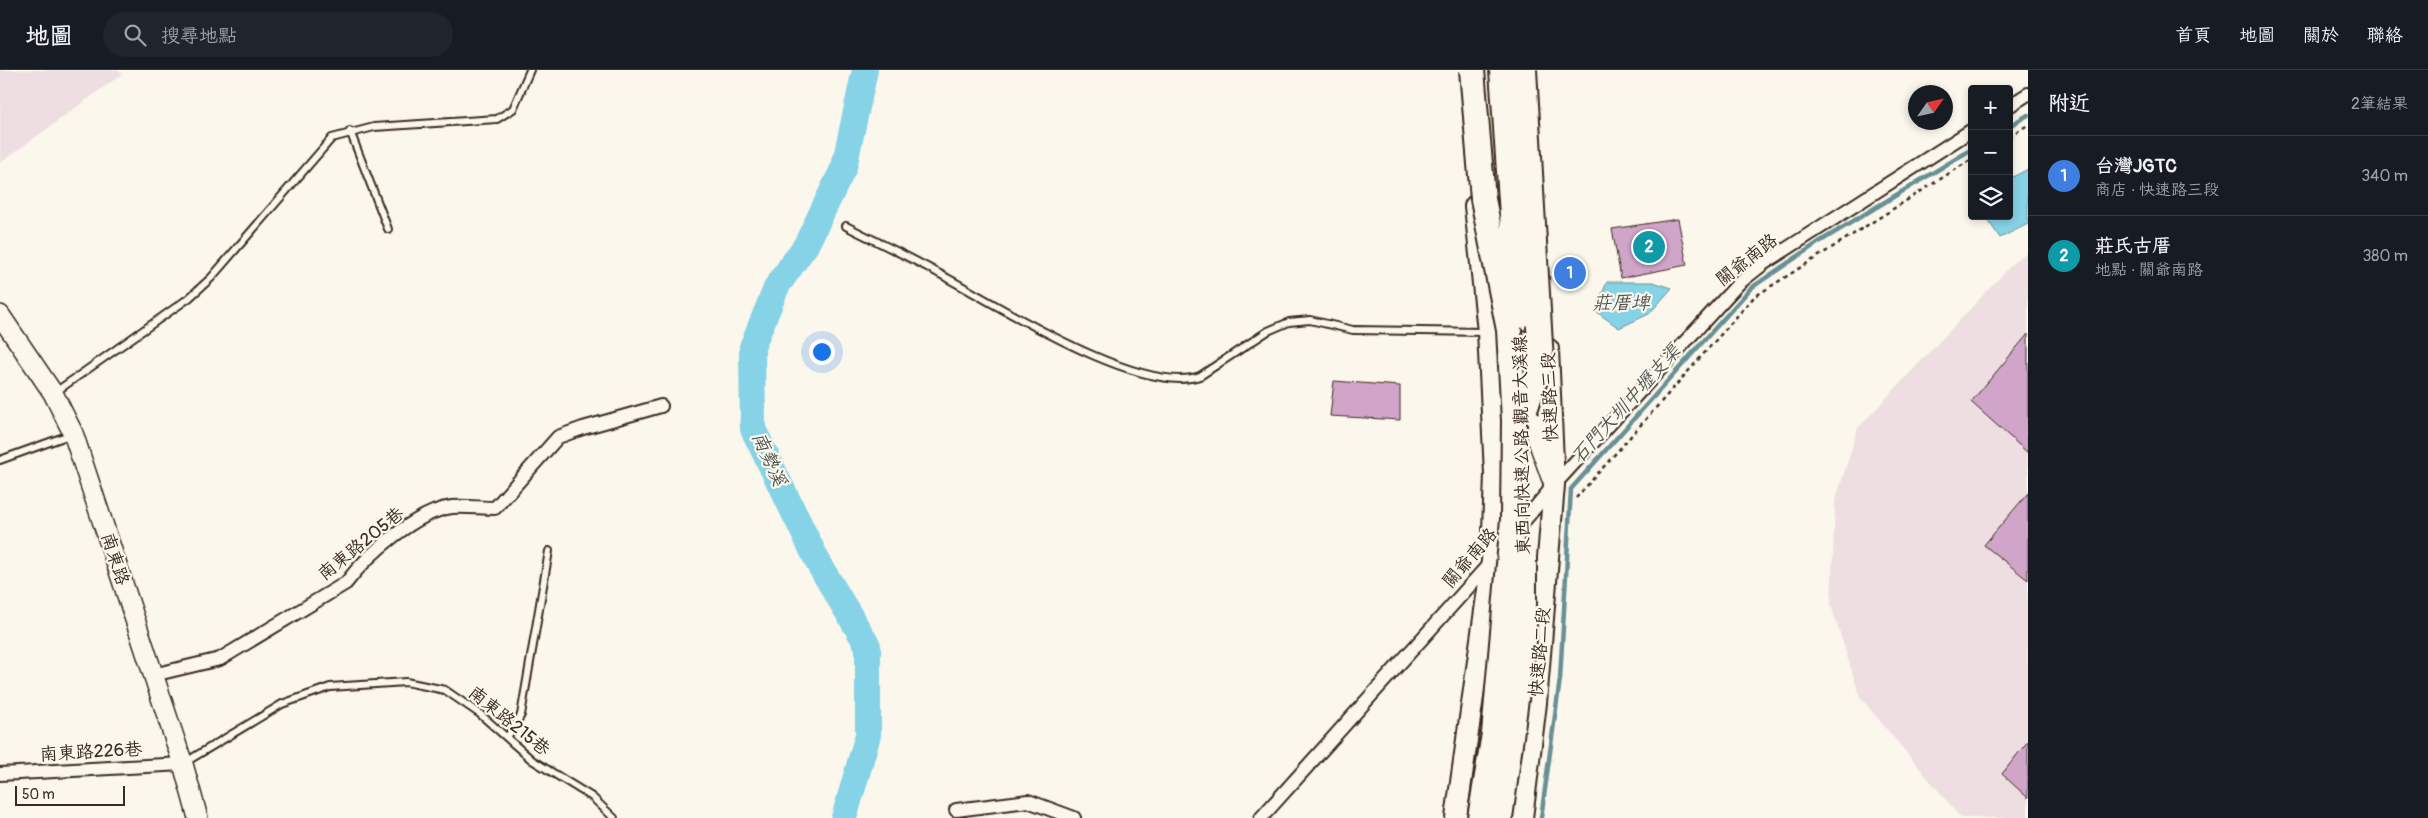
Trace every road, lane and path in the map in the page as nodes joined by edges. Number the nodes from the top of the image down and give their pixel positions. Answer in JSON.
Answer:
{"nodes":[{"id":1,"x":530,"y":70,"type":"edge"},
{"id":2,"x":1460,"y":70,"type":"edge"},
{"id":3,"x":1472,"y":70,"type":"edge"},
{"id":4,"x":1480,"y":70,"type":"edge"},
{"id":5,"x":1502,"y":70,"type":"edge"},
{"id":6,"x":1514,"y":70,"type":"edge"},
{"id":7,"x":1524,"y":70,"type":"edge"},
{"id":8,"x":1535,"y":70,"type":"edge"},
{"id":9,"x":2028,"y":94,"type":"edge"},
{"id":10,"x":2013,"y":103,"type":"edge"},
{"id":11,"x":2028,"y":125,"type":"edge"},
{"id":12,"x":350,"y":131,"type":"junction"},
{"id":13,"x":1968,"y":133,"type":"edge"},
{"id":14,"x":2013,"y":134,"type":"edge"},
{"id":15,"x":1968,"y":163,"type":"edge"},
{"id":16,"x":846,"y":226,"type":"dead end"},
{"id":17,"x":388,"y":229,"type":"dead end"},
{"id":18,"x":0,"y":315,"type":"edge"},
{"id":19,"x":1511,"y":333,"type":"junction"},
{"id":20,"x":53,"y":393,"type":"junction"},
{"id":21,"x":661,"y":406,"type":"dead end"},
{"id":22,"x":1525,"y":410,"type":"junction"},
{"id":23,"x":73,"y":433,"type":"junction"},
{"id":24,"x":0,"y":460,"type":"edge"},
{"id":25,"x":1554,"y":485,"type":"junction"},
{"id":26,"x":1576,"y":498,"type":"dead end"},
{"id":27,"x":550,"y":551,"type":"dead end"},
{"id":28,"x":1492,"y":561,"type":"junction"},
{"id":29,"x":154,"y":675,"type":"junction"},
{"id":30,"x":508,"y":736,"type":"junction"},
{"id":31,"x":183,"y":764,"type":"junction"},
{"id":32,"x":0,"y":774,"type":"edge"},
{"id":33,"x":956,"y":810,"type":"dead end"},
{"id":34,"x":198,"y":818,"type":"edge"},
{"id":35,"x":614,"y":818,"type":"edge"},
{"id":36,"x":1074,"y":818,"type":"edge"},
{"id":37,"x":1260,"y":818,"type":"edge"},
{"id":38,"x":1456,"y":818,"type":"edge"},
{"id":39,"x":1480,"y":818,"type":"edge"},
{"id":40,"x":1500,"y":818,"type":"edge"},
{"id":41,"x":1522,"y":818,"type":"edge"}],
"edges":[{"from":1,"to":12,"type":"lane"},
{"from":2,"to":19,"type":"main road","name":"快速路三段"},
{"from":3,"to":19,"type":"highway","name":"東西向快速公路 觀音大溪線","bridge":true},
{"from":4,"to":19,"type":"street","name":"快速路三段"},
{"from":5,"to":22,"type":"highway","name":"東西向快速公路 觀音大溪線","bridge":true},
{"from":6,"to":19,"type":"street","name":"快速路三段"},
{"from":7,"to":22,"type":"highway","bridge":true},
{"from":8,"to":19,"type":"main road","name":"快速路三段"},
{"from":9,"to":10,"type":"street"},
{"from":11,"to":14,"type":"path"},
{"from":12,"to":17,"type":"lane"},
{"from":12,"to":20,"type":"lane"},
{"from":13,"to":25,"type":"street","name":"關爺南路"},
{"from":15,"to":26,"type":"path"},
{"from":16,"to":19,"type":"lane"},
{"from":18,"to":20,"type":"street","name":"南東路"},
{"from":19,"to":25,"type":"main road","name":"快速路三段"},
{"from":19,"to":28,"type":"main road","name":"快速路三段"},
{"from":19,"to":39,"type":"highway","name":"東西向快速公路 觀音大溪線","bridge":true},
{"from":20,"to":23,"type":"street","name":"南東路"},
{"from":21,"to":29,"type":"street","name":"南東路205巷"},
{"from":22,"to":40,"type":"highway","name":"東西向快速公路 觀音大溪線","bridge":true},
{"from":23,"to":24,"type":"lane"},
{"from":23,"to":29,"type":"street","name":"南東路"},
{"from":25,"to":28,"type":"street","name":"關爺南路"},
{"from":25,"to":41,"type":"main road","name":"快速路二段"},
{"from":27,"to":30,"type":"lane"},
{"from":28,"to":37,"type":"street","name":"關爺南路"},
{"from":28,"to":38,"type":"main road"},
{"from":29,"to":31,"type":"street","name":"南東路"},
{"from":30,"to":31,"type":"lane","name":"南東路215巷"},
{"from":30,"to":35,"type":"lane","name":"南東路215巷"},
{"from":31,"to":32,"type":"street","name":"南東路226巷"},
{"from":31,"to":34,"type":"street","name":"南東路"},
{"from":33,"to":36,"type":"street"}]}
